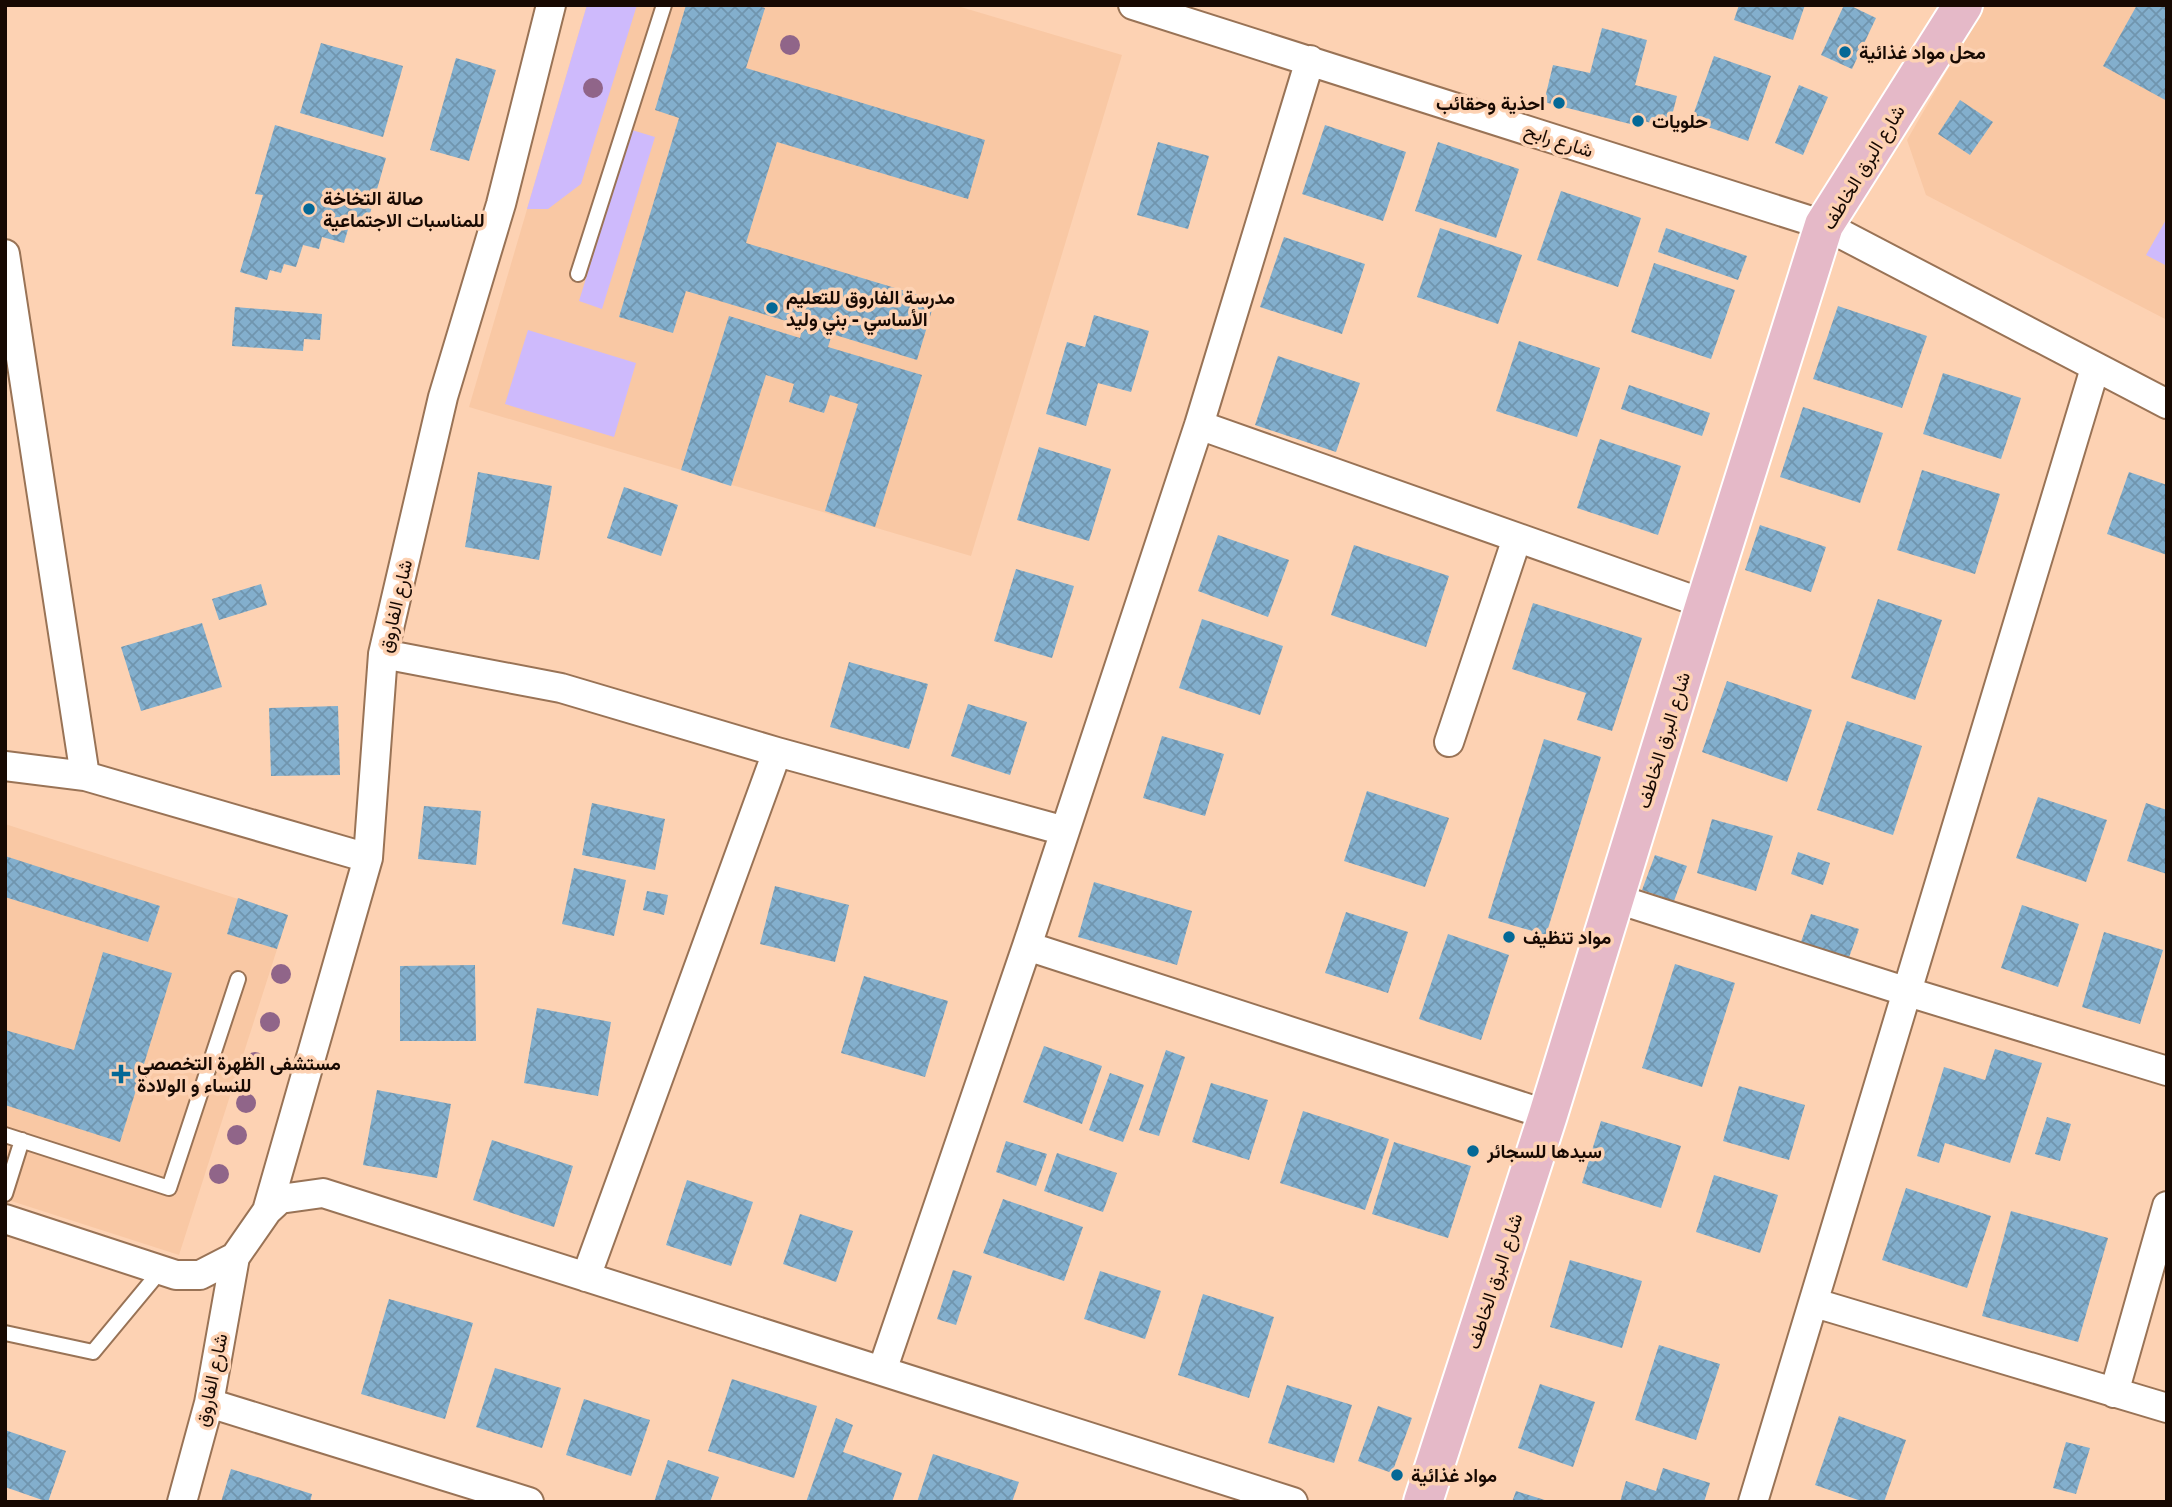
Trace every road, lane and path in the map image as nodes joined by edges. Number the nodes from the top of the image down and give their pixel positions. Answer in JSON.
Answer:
{"nodes":[{"id":1,"x":551,"y":5,"type":"edge"},
{"id":2,"x":664,"y":5,"type":"edge"},
{"id":3,"x":1133,"y":5,"type":"edge"},
{"id":4,"x":1963,"y":5,"type":"edge"},
{"id":5,"x":1310,"y":60,"type":"junction"},
{"id":6,"x":1824,"y":225,"type":"junction"},
{"id":7,"x":5,"y":254,"type":"edge"},
{"id":8,"x":578,"y":274,"type":"dead end"},
{"id":9,"x":2095,"y":368,"type":"junction"},
{"id":10,"x":2167,"y":404,"type":"edge"},
{"id":11,"x":1199,"y":425,"type":"junction"},
{"id":12,"x":1517,"y":538,"type":"junction"},
{"id":13,"x":1705,"y":604,"type":"junction"},
{"id":14,"x":383,"y":654,"type":"junction"},
{"id":15,"x":1449,"y":742,"type":"dead end"},
{"id":16,"x":777,"y":752,"type":"junction"},
{"id":17,"x":5,"y":766,"type":"edge"},
{"id":18,"x":85,"y":776,"type":"junction"},
{"id":19,"x":1065,"y":831,"type":"junction"},
{"id":20,"x":368,"y":858,"type":"junction"},
{"id":21,"x":1614,"y":898,"type":"junction"},
{"id":22,"x":1027,"y":946,"type":"junction"},
{"id":23,"x":237,"y":979,"type":"dead end"},
{"id":24,"x":1908,"y":992,"type":"junction"},
{"id":25,"x":2167,"y":1071,"type":"edge"},
{"id":26,"x":1548,"y":1115,"type":"junction"},
{"id":27,"x":5,"y":1135,"type":"edge"},
{"id":28,"x":22,"y":1140,"type":"junction"},
{"id":29,"x":5,"y":1194,"type":"edge"},
{"id":30,"x":2167,"y":1206,"type":"edge"},
{"id":31,"x":267,"y":1211,"type":"junction"},
{"id":32,"x":5,"y":1219,"type":"edge"},
{"id":33,"x":236,"y":1257,"type":"junction"},
{"id":34,"x":161,"y":1270,"type":"junction"},
{"id":35,"x":586,"y":1277,"type":"junction"},
{"id":36,"x":1815,"y":1303,"type":"junction"},
{"id":37,"x":5,"y":1333,"type":"edge"},
{"id":38,"x":882,"y":1371,"type":"junction"},
{"id":39,"x":2114,"y":1393,"type":"junction"},
{"id":40,"x":209,"y":1403,"type":"junction"},
{"id":41,"x":2167,"y":1408,"type":"edge"},
{"id":42,"x":182,"y":1502,"type":"edge"},
{"id":43,"x":529,"y":1502,"type":"edge"},
{"id":44,"x":1293,"y":1502,"type":"edge"},
{"id":45,"x":1423,"y":1502,"type":"edge"},
{"id":46,"x":1754,"y":1502,"type":"edge"}],
"edges":[{"from":1,"to":14,"type":"street","name":"شارع الفاروق"},
{"from":2,"to":8,"type":"lane"},
{"from":3,"to":5,"type":"street","name":"شارع رابح"},
{"from":4,"to":6,"type":"main road","name":"شارع البرق الخاطف"},
{"from":5,"to":6,"type":"street","name":"شارع رابح"},
{"from":5,"to":11,"type":"street"},
{"from":6,"to":9,"type":"street","name":"شارع رابح"},
{"from":6,"to":13,"type":"main road","name":"شارع البرق الخاطف"},
{"from":7,"to":18,"type":"street"},
{"from":9,"to":10,"type":"street","name":"شارع رابح"},
{"from":9,"to":24,"type":"street"},
{"from":11,"to":12,"type":"street"},
{"from":11,"to":19,"type":"street"},
{"from":12,"to":13,"type":"street"},
{"from":12,"to":15,"type":"street"},
{"from":13,"to":21,"type":"main road","name":"شارع البرق الخاطف"},
{"from":14,"to":16,"type":"street"},
{"from":14,"to":20,"type":"street","name":"شارع الفاروق"},
{"from":16,"to":19,"type":"street"},
{"from":16,"to":35,"type":"street"},
{"from":17,"to":18,"type":"street"},
{"from":18,"to":20,"type":"street"},
{"from":19,"to":22,"type":"street"},
{"from":20,"to":31,"type":"street","name":"شارع الفاروق"},
{"from":21,"to":24,"type":"street"},
{"from":21,"to":26,"type":"main road","name":"شارع البرق الخاطف"},
{"from":22,"to":26,"type":"street"},
{"from":22,"to":38,"type":"street"},
{"from":23,"to":28,"type":"lane"},
{"from":24,"to":25,"type":"street"},
{"from":24,"to":36,"type":"street"},
{"from":26,"to":45,"type":"main road","name":"شارع البرق الخاطف"},
{"from":27,"to":28,"type":"lane"},
{"from":28,"to":29,"type":"lane"},
{"from":30,"to":39,"type":"street"},
{"from":31,"to":33,"type":"street"},
{"from":31,"to":35,"type":"street"},
{"from":32,"to":34,"type":"street"},
{"from":33,"to":34,"type":"street"},
{"from":33,"to":40,"type":"street","name":"شارع الفاروق"},
{"from":34,"to":37,"type":"lane"},
{"from":35,"to":38,"type":"street"},
{"from":36,"to":39,"type":"street"},
{"from":36,"to":46,"type":"street"},
{"from":38,"to":44,"type":"street"},
{"from":39,"to":41,"type":"street"},
{"from":40,"to":42,"type":"street","name":"شارع الفاروق"},
{"from":40,"to":43,"type":"street"}]}
